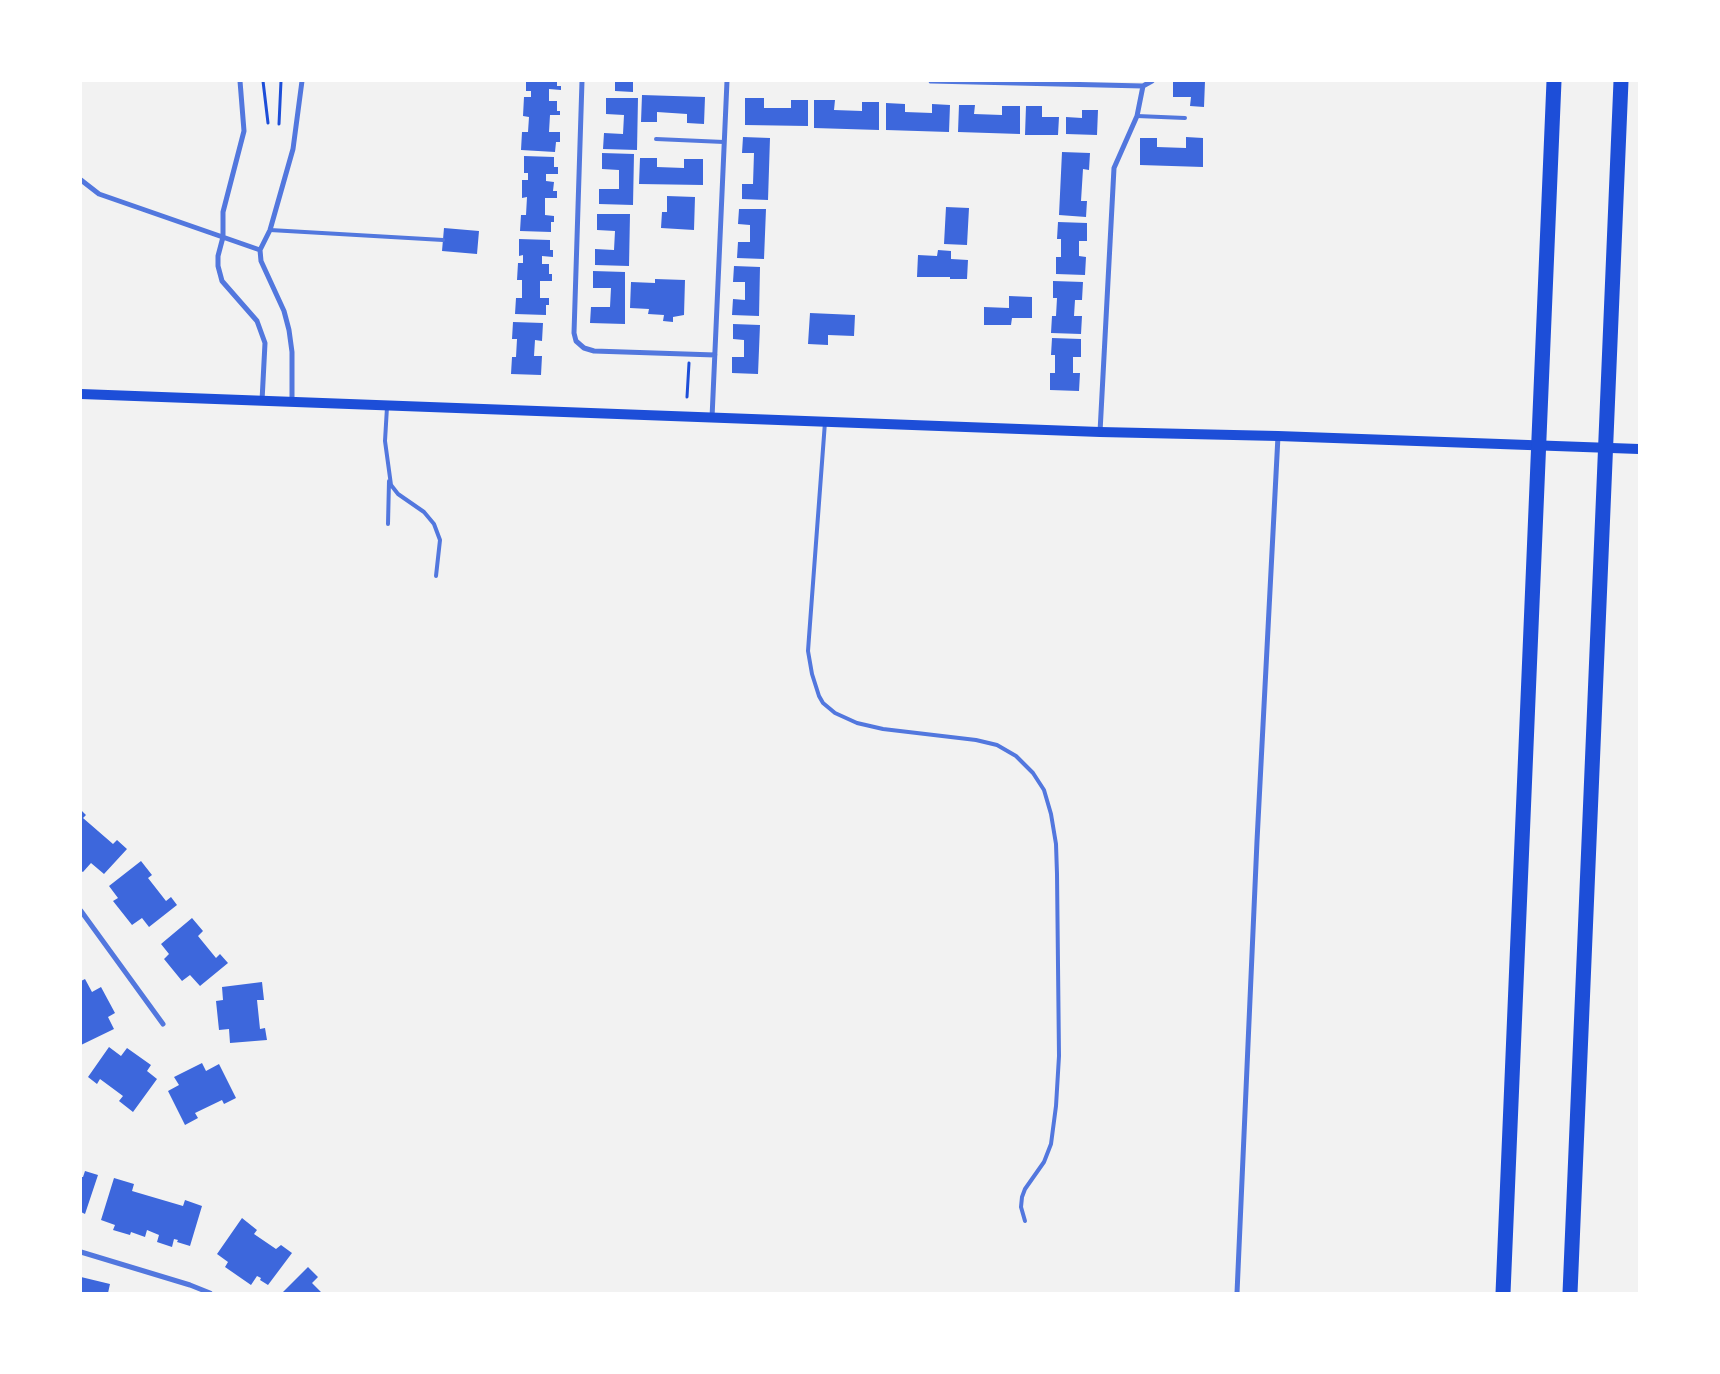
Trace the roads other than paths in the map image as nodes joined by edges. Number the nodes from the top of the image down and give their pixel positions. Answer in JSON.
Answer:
{"nodes":[{"id":1,"x":240,"y":81,"type":"edge"},
{"id":2,"x":302,"y":81,"type":"edge"},
{"id":3,"x":582,"y":81,"type":"edge"},
{"id":4,"x":727,"y":81,"type":"edge"},
{"id":5,"x":931,"y":81,"type":"edge"},
{"id":6,"x":1152,"y":81,"type":"edge"},
{"id":7,"x":1554,"y":81,"type":"edge"},
{"id":8,"x":1621,"y":81,"type":"edge"},
{"id":9,"x":961,"y":82,"type":"edge"},
{"id":10,"x":1063,"y":83,"type":"edge"},
{"id":11,"x":1143,"y":86,"type":"junction"},
{"id":12,"x":1138,"y":116,"type":"junction"},
{"id":13,"x":1185,"y":118,"type":"dead end"},
{"id":14,"x":656,"y":139,"type":"dead end"},
{"id":15,"x":724,"y":142,"type":"junction"},
{"id":16,"x":81,"y":180,"type":"edge"},
{"id":17,"x":270,"y":230,"type":"junction"},
{"id":18,"x":223,"y":237,"type":"junction"},
{"id":19,"x":443,"y":240,"type":"dead end"},
{"id":20,"x":260,"y":250,"type":"junction"},
{"id":21,"x":715,"y":355,"type":"junction"},
{"id":22,"x":81,"y":394,"type":"edge"},
{"id":23,"x":262,"y":401,"type":"junction"},
{"id":24,"x":292,"y":402,"type":"junction"},
{"id":25,"x":388,"y":405,"type":"junction"},
{"id":26,"x":712,"y":418,"type":"junction"},
{"id":27,"x":825,"y":422,"type":"junction"},
{"id":28,"x":1100,"y":432,"type":"junction"},
{"id":29,"x":1278,"y":436,"type":"junction"},
{"id":30,"x":1639,"y":449,"type":"edge"},
{"id":31,"x":389,"y":477,"type":"junction"},
{"id":32,"x":388,"y":524,"type":"dead end"},
{"id":33,"x":436,"y":576,"type":"dead end"},
{"id":34,"x":81,"y":911,"type":"edge"},
{"id":35,"x":163,"y":1024,"type":"dead end"},
{"id":36,"x":1025,"y":1221,"type":"dead end"},
{"id":37,"x":81,"y":1252,"type":"edge"},
{"id":38,"x":210,"y":1293,"type":"edge"},
{"id":39,"x":1237,"y":1293,"type":"edge"},
{"id":40,"x":1503,"y":1293,"type":"edge"},
{"id":41,"x":1570,"y":1293,"type":"edge"}],
"edges":[{"from":1,"to":18,"type":"street"},
{"from":2,"to":17,"type":"street"},
{"from":3,"to":21,"type":"street"},
{"from":4,"to":15,"type":"street"},
{"from":5,"to":9,"type":"street"},
{"from":6,"to":11,"type":"street"},
{"from":7,"to":40,"type":"highway"},
{"from":8,"to":41,"type":"highway"},
{"from":9,"to":10,"type":"street"},
{"from":10,"to":11,"type":"street"},
{"from":11,"to":12,"type":"street"},
{"from":12,"to":13,"type":"lane"},
{"from":12,"to":28,"type":"street"},
{"from":14,"to":15,"type":"lane"},
{"from":15,"to":21,"type":"street"},
{"from":16,"to":18,"type":"street"},
{"from":17,"to":19,"type":"lane"},
{"from":17,"to":20,"type":"street"},
{"from":18,"to":20,"type":"street"},
{"from":18,"to":23,"type":"street"},
{"from":20,"to":24,"type":"street"},
{"from":21,"to":26,"type":"street"},
{"from":22,"to":23,"type":"main road"},
{"from":23,"to":24,"type":"main road"},
{"from":24,"to":25,"type":"main road"},
{"from":25,"to":26,"type":"main road"},
{"from":25,"to":31,"type":"lane"},
{"from":26,"to":27,"type":"main road"},
{"from":27,"to":28,"type":"main road"},
{"from":27,"to":36,"type":"lane"},
{"from":28,"to":29,"type":"main road"},
{"from":29,"to":30,"type":"main road"},
{"from":29,"to":39,"type":"street"},
{"from":31,"to":32,"type":"lane"},
{"from":31,"to":33,"type":"lane"},
{"from":34,"to":35,"type":"street"},
{"from":37,"to":38,"type":"street"}]}
